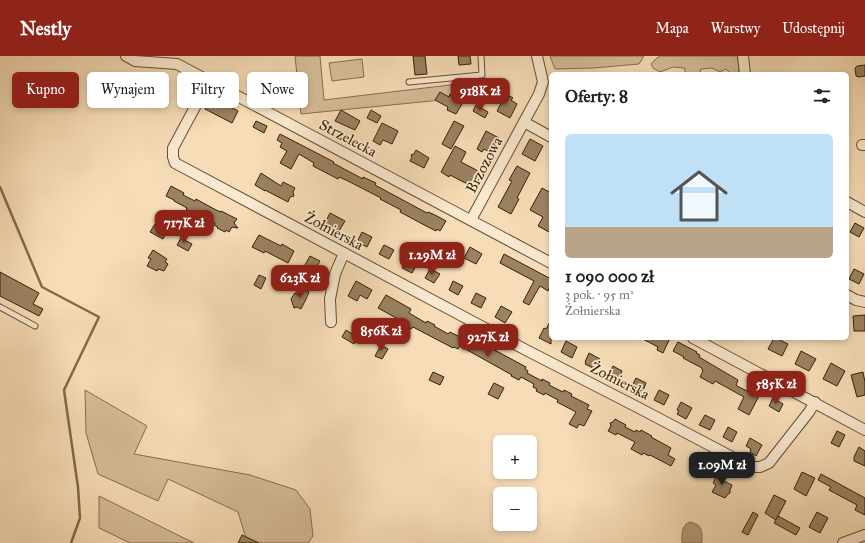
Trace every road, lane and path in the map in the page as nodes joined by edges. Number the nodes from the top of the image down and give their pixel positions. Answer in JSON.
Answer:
{"nodes":[{"id":1,"x":126,"y":56,"type":"edge"},
{"id":2,"x":481,"y":56,"type":"edge"},
{"id":3,"x":537,"y":56,"type":"edge"},
{"id":4,"x":743,"y":56,"type":"edge"},
{"id":5,"x":192,"y":72,"type":"edge"},
{"id":6,"x":745,"y":72,"type":"edge"},
{"id":7,"x":409,"y":82,"type":"dead end"},
{"id":8,"x":239,"y":97,"type":"edge"},
{"id":9,"x":194,"y":108,"type":"edge"},
{"id":10,"x":524,"y":122,"type":"junction"},
{"id":11,"x":549,"y":136,"type":"edge"},
{"id":12,"x":849,"y":203,"type":"edge"},
{"id":13,"x":865,"y":212,"type":"edge"},
{"id":14,"x":471,"y":220,"type":"junction"},
{"id":15,"x":344,"y":253,"type":"junction"},
{"id":16,"x":549,"y":262,"type":"edge"},
{"id":17,"x":849,"y":296,"type":"edge"},
{"id":18,"x":865,"y":302,"type":"edge"},
{"id":19,"x":0,"y":307,"type":"edge"},
{"id":20,"x":331,"y":322,"type":"dead end"},
{"id":21,"x":35,"y":326,"type":"dead end"},
{"id":22,"x":697,"y":340,"type":"edge"},
{"id":23,"x":815,"y":402,"type":"junction"},
{"id":24,"x":864,"y":427,"type":"edge"},
{"id":25,"x":865,"y":535,"type":"edge"},
{"id":26,"x":843,"y":543,"type":"edge"}],
"edges":[{"from":1,"to":5,"type":"street","name":"Strzelecka"},
{"from":2,"to":7,"type":"lane"},
{"from":3,"to":10,"type":"street","name":"Brzozowa"},
{"from":4,"to":6,"type":"street"},
{"from":8,"to":14,"type":"street","name":"Strzelecka"},
{"from":9,"to":15,"type":"street","name":"Żołnierska"},
{"from":10,"to":11,"type":"street"},
{"from":10,"to":14,"type":"street","name":"Brzozowa"},
{"from":12,"to":13,"type":"street"},
{"from":14,"to":16,"type":"street","name":"Strzelecka"},
{"from":15,"to":20,"type":"street"},
{"from":15,"to":23,"type":"street","name":"Żołnierska"},
{"from":17,"to":18,"type":"street"},
{"from":19,"to":21,"type":"lane"},
{"from":22,"to":23,"type":"street"},
{"from":23,"to":24,"type":"street"},
{"from":25,"to":26,"type":"street"}]}
